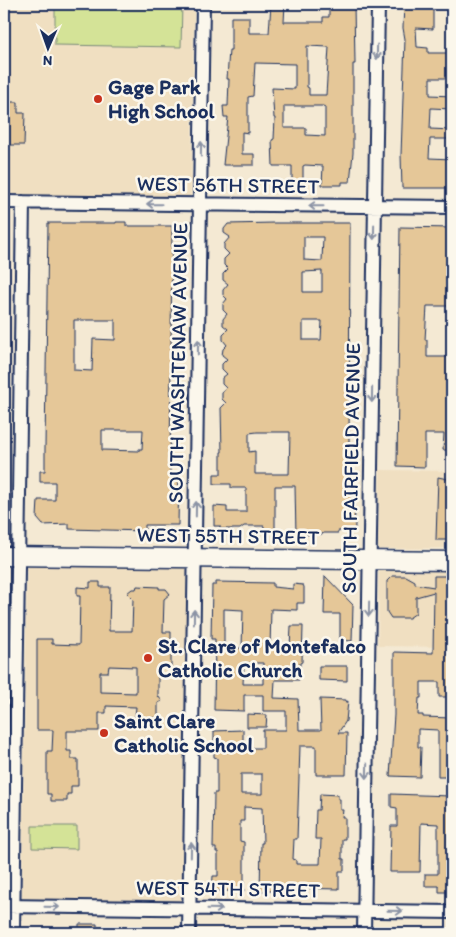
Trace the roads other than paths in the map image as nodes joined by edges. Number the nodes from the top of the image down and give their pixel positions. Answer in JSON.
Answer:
{"nodes":[{"id":1,"x":203,"y":4,"type":"edge"},
{"id":2,"x":378,"y":4,"type":"edge"},
{"id":3,"x":4,"y":202,"type":"edge"},
{"id":4,"x":23,"y":202,"type":"junction"},
{"id":5,"x":200,"y":204,"type":"junction"},
{"id":6,"x":375,"y":206,"type":"junction"},
{"id":7,"x":452,"y":207,"type":"edge"},
{"id":8,"x":11,"y":556,"type":"edge"},
{"id":9,"x":195,"y":558,"type":"junction"},
{"id":10,"x":370,"y":560,"type":"junction"},
{"id":11,"x":452,"y":561,"type":"edge"},
{"id":12,"x":9,"y":906,"type":"edge"},
{"id":13,"x":190,"y":909,"type":"junction"},
{"id":14,"x":365,"y":911,"type":"junction"},
{"id":15,"x":452,"y":912,"type":"edge"},
{"id":16,"x":13,"y":933,"type":"edge"},
{"id":17,"x":189,"y":933,"type":"edge"},
{"id":18,"x":364,"y":933,"type":"edge"}],
"edges":[{"from":5,"to":1,"type":"street","name":"SOUTH WASHTENAW AVENUE","one_way":true},
{"from":2,"to":6,"type":"street","name":"SOUTH FAIRFIELD AVENUE","one_way":true},
{"from":3,"to":4,"type":"street","name":"WEST 56TH STREET"},
{"from":5,"to":4,"type":"street","name":"WEST 56TH STREET","one_way":true},
{"from":4,"to":8,"type":"street"},
{"from":6,"to":5,"type":"street","name":"WEST 56TH STREET","one_way":true},
{"from":9,"to":5,"type":"street","name":"SOUTH WASHTENAW AVENUE","one_way":true},
{"from":6,"to":7,"type":"street","name":"WEST 56TH STREET"},
{"from":6,"to":10,"type":"street","name":"SOUTH FAIRFIELD AVENUE","one_way":true},
{"from":8,"to":9,"type":"main road","name":"WEST 55TH STREET"},
{"from":8,"to":12,"type":"street"},
{"from":9,"to":10,"type":"main road","name":"WEST 55TH STREET"},
{"from":13,"to":9,"type":"street","name":"SOUTH WASHTENAW AVENUE","one_way":true},
{"from":10,"to":11,"type":"main road","name":"WEST 55TH STREET"},
{"from":10,"to":14,"type":"street","name":"SOUTH FAIRFIELD AVENUE","one_way":true},
{"from":12,"to":13,"type":"street","name":"WEST 54TH STREET","one_way":true},
{"from":12,"to":16,"type":"street"},
{"from":13,"to":14,"type":"street","name":"WEST 54TH STREET","one_way":true},
{"from":13,"to":17,"type":"street","name":"SOUTH WASHTENAW AVENUE"},
{"from":14,"to":15,"type":"street","name":"WEST 54TH STREET","one_way":true},
{"from":14,"to":18,"type":"street","name":"SOUTH FAIRFIELD AVENUE"}]}
